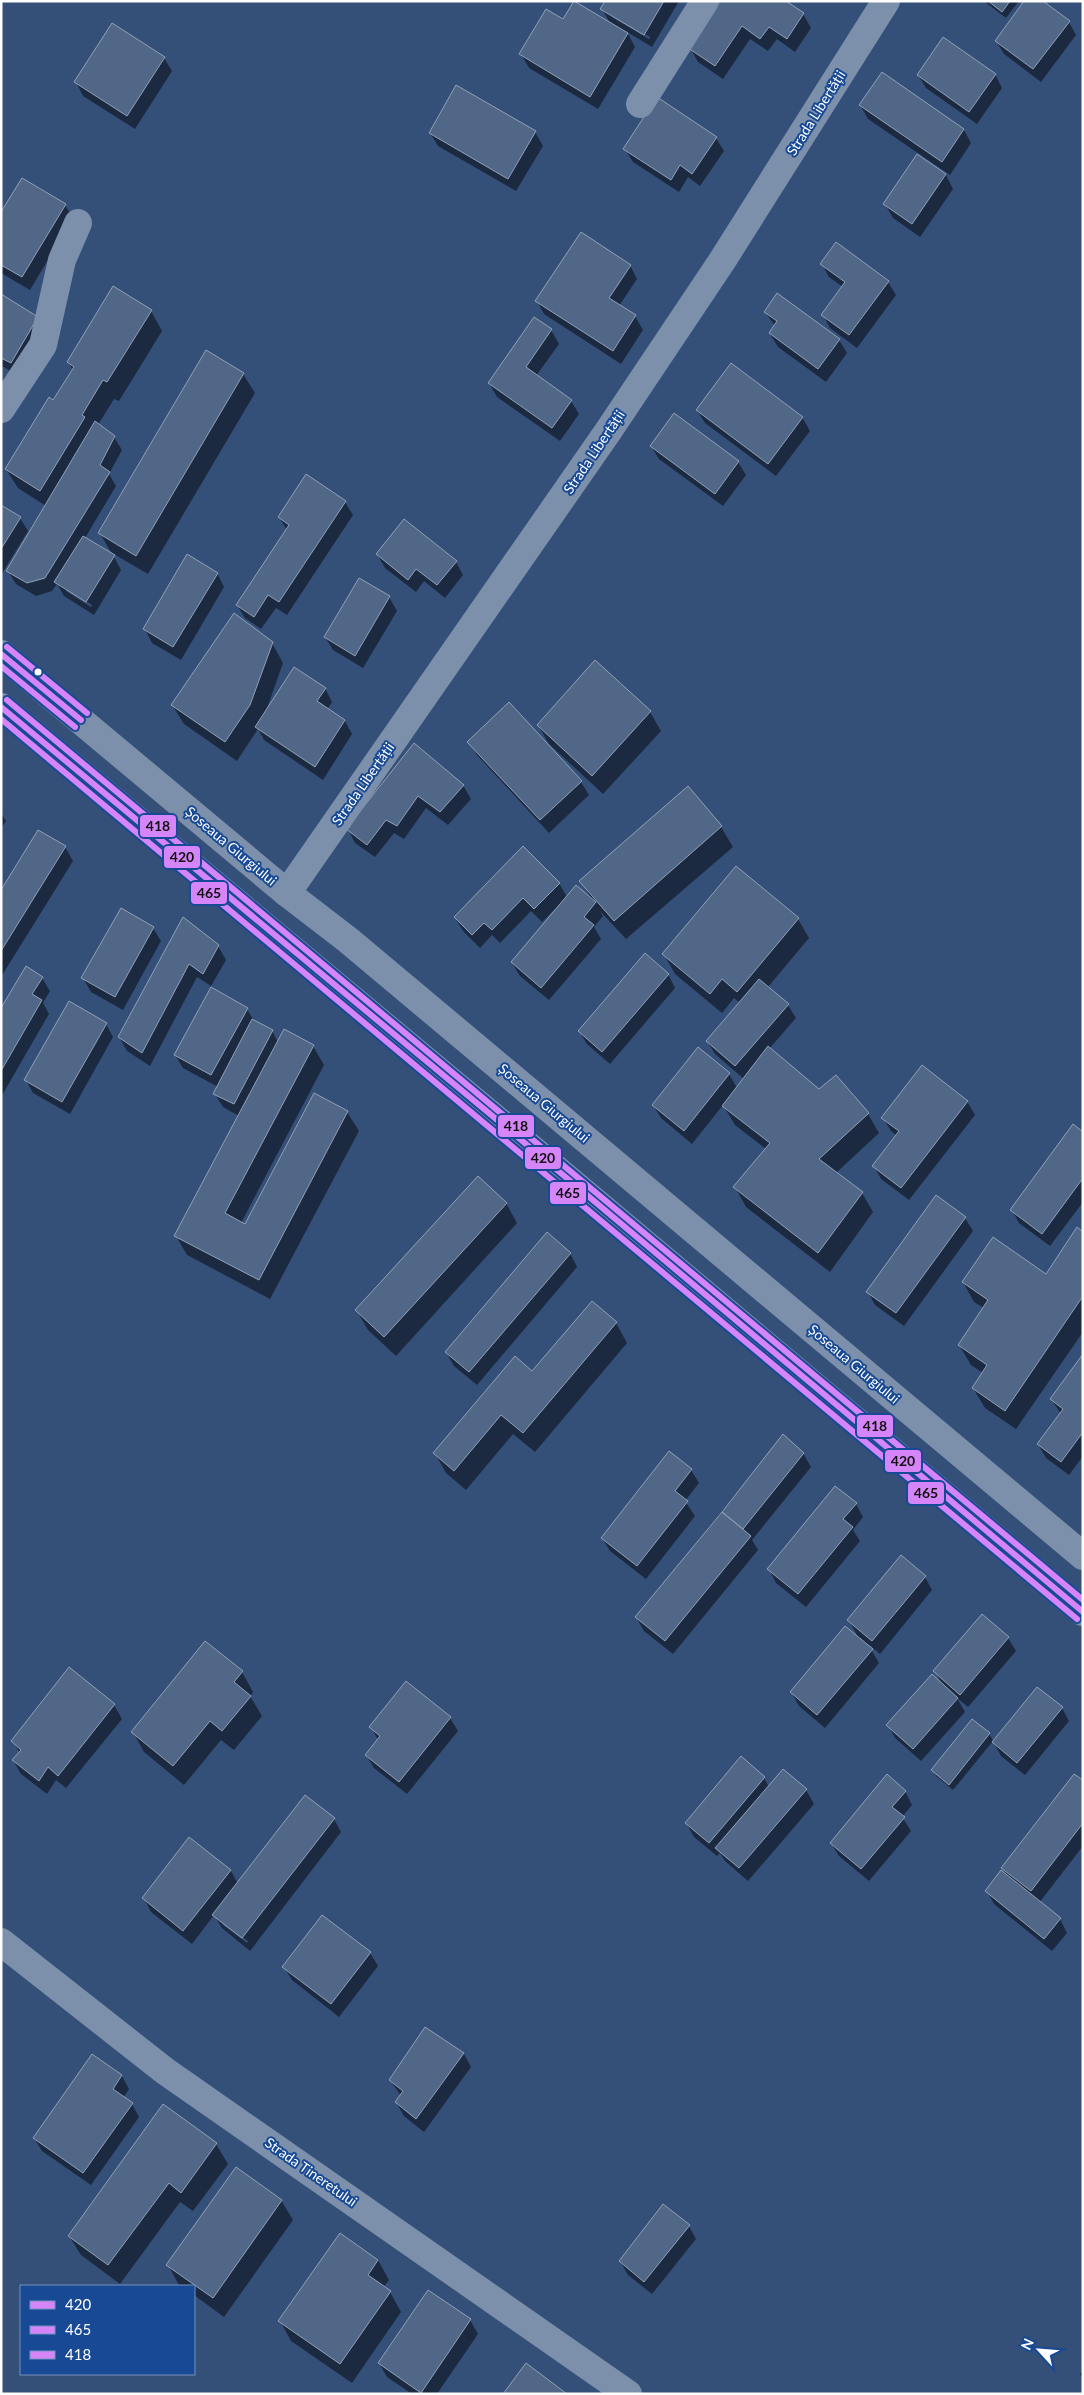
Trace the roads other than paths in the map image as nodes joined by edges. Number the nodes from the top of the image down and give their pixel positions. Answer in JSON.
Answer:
{"nodes":[{"id":1,"x":705,"y":1,"type":"edge"},
{"id":2,"x":886,"y":1,"type":"edge"},
{"id":3,"x":640,"y":104,"type":"dead end"},
{"id":4,"x":78,"y":223,"type":"dead end"},
{"id":5,"x":1,"y":409,"type":"edge"},
{"id":6,"x":1,"y":654,"type":"edge"},
{"id":7,"x":1,"y":707,"type":"edge"},
{"id":8,"x":287,"y":893,"type":"junction"},
{"id":9,"x":1083,"y":1556,"type":"edge"},
{"id":10,"x":1083,"y":1612,"type":"edge"},
{"id":11,"x":1,"y":1942,"type":"edge"},
{"id":12,"x":628,"y":2394,"type":"edge"}],
"edges":[{"from":1,"to":3,"type":"main road"},
{"from":2,"to":8,"type":"main road","name":"Strada Libertății"},
{"from":4,"to":5,"type":"main road"},
{"from":6,"to":8,"type":"main road","name":"Șoseaua Giurgiului"},
{"from":7,"to":10,"type":"main road"},
{"from":8,"to":9,"type":"main road","name":"Șoseaua Giurgiului"},
{"from":11,"to":12,"type":"main road","name":"Strada Tineretului"}]}
